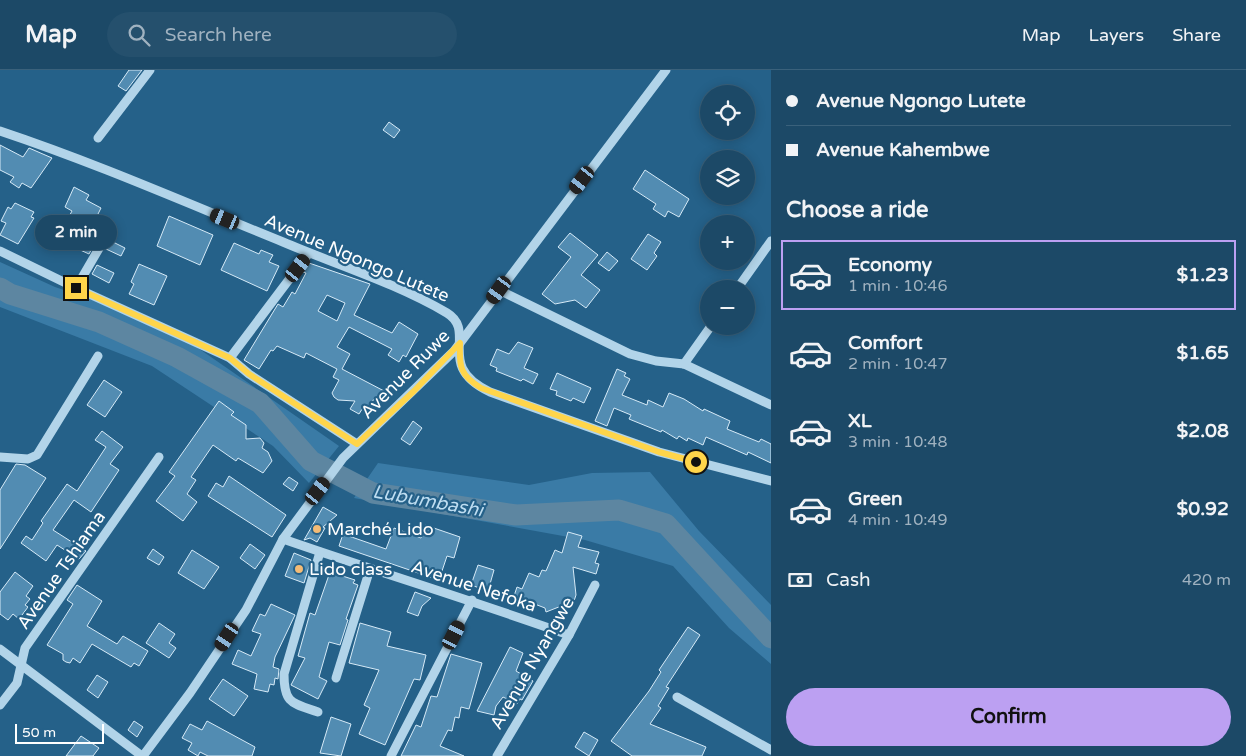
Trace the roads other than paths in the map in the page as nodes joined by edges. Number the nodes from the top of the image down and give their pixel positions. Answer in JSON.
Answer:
{"nodes":[{"id":1,"x":150,"y":70,"type":"edge"},
{"id":2,"x":666,"y":70,"type":"edge"},
{"id":3,"x":0,"y":132,"type":"edge"},
{"id":4,"x":98,"y":138,"type":"dead end"},
{"id":5,"x":108,"y":233,"type":"dead end"},
{"id":6,"x":771,"y":241,"type":"edge"},
{"id":7,"x":0,"y":251,"type":"edge"},
{"id":8,"x":309,"y":253,"type":"junction"},
{"id":9,"x":744,"y":280,"type":"edge"},
{"id":10,"x":76,"y":288,"type":"junction"},
{"id":11,"x":499,"y":290,"type":"junction"},
{"id":12,"x":705,"y":335,"type":"edge"},
{"id":13,"x":460,"y":343,"type":"junction"},
{"id":14,"x":98,"y":356,"type":"dead end"},
{"id":15,"x":230,"y":358,"type":"junction"},
{"id":16,"x":684,"y":364,"type":"junction"},
{"id":17,"x":771,"y":405,"type":"edge"},
{"id":18,"x":357,"y":444,"type":"junction"},
{"id":19,"x":0,"y":457,"type":"edge"},
{"id":20,"x":159,"y":457,"type":"dead end"},
{"id":21,"x":771,"y":481,"type":"edge"},
{"id":22,"x":283,"y":539,"type":"junction"},
{"id":23,"x":320,"y":552,"type":"junction"},
{"id":24,"x":370,"y":569,"type":"junction"},
{"id":25,"x":596,"y":585,"type":"dead end"},
{"id":26,"x":472,"y":600,"type":"junction"},
{"id":27,"x":569,"y":635,"type":"junction"},
{"id":28,"x":0,"y":648,"type":"edge"},
{"id":29,"x":21,"y":666,"type":"junction"},
{"id":30,"x":336,"y":678,"type":"dead end"},
{"id":31,"x":677,"y":697,"type":"dead end"},
{"id":32,"x":0,"y":706,"type":"edge"},
{"id":33,"x":318,"y":712,"type":"dead end"},
{"id":34,"x":771,"y":750,"type":"edge"},
{"id":35,"x":771,"y":754,"type":"edge"},
{"id":36,"x":142,"y":756,"type":"edge"},
{"id":37,"x":391,"y":756,"type":"edge"},
{"id":38,"x":497,"y":756,"type":"edge"},
{"id":39,"x":767,"y":756,"type":"edge"}],
"edges":[{"from":1,"to":4,"type":"street"},
{"from":2,"to":11,"type":"street","name":"Avenue Ruwe"},
{"from":3,"to":8,"type":"street","name":"Avenue Ngongo Lutete"},
{"from":5,"to":10,"type":"street"},
{"from":6,"to":9,"type":"street"},
{"from":7,"to":10,"type":"street"},
{"from":8,"to":13,"type":"street","name":"Avenue Ngongo Lutete"},
{"from":8,"to":15,"type":"street"},
{"from":10,"to":15,"type":"street"},
{"from":11,"to":13,"type":"street","name":"Avenue Ruwe"},
{"from":11,"to":16,"type":"street"},
{"from":12,"to":16,"type":"street"},
{"from":13,"to":18,"type":"street","name":"Avenue Ruwe"},
{"from":13,"to":21,"type":"street","name":"Avenue Ngongo Lutete"},
{"from":14,"to":19,"type":"street"},
{"from":15,"to":18,"type":"street"},
{"from":16,"to":17,"type":"street"},
{"from":18,"to":22,"type":"street","name":"Avenue Ruwe"},
{"from":20,"to":29,"type":"street","name":"Avenue Tshiama"},
{"from":22,"to":23,"type":"street","name":"Avenue Nefoka"},
{"from":22,"to":36,"type":"street"},
{"from":23,"to":24,"type":"street","name":"Avenue Nefoka"},
{"from":23,"to":33,"type":"street"},
{"from":24,"to":26,"type":"street","name":"Avenue Nefoka"},
{"from":24,"to":30,"type":"street"},
{"from":25,"to":27,"type":"street","name":"Avenue Nyangwe"},
{"from":26,"to":27,"type":"street","name":"Avenue Nefoka"},
{"from":26,"to":37,"type":"street"},
{"from":27,"to":38,"type":"street","name":"Avenue Nyangwe"},
{"from":28,"to":29,"type":"street"},
{"from":29,"to":32,"type":"street","name":"Avenue Tshiama"},
{"from":29,"to":36,"type":"street"},
{"from":31,"to":34,"type":"street"},
{"from":35,"to":39,"type":"street"}]}
